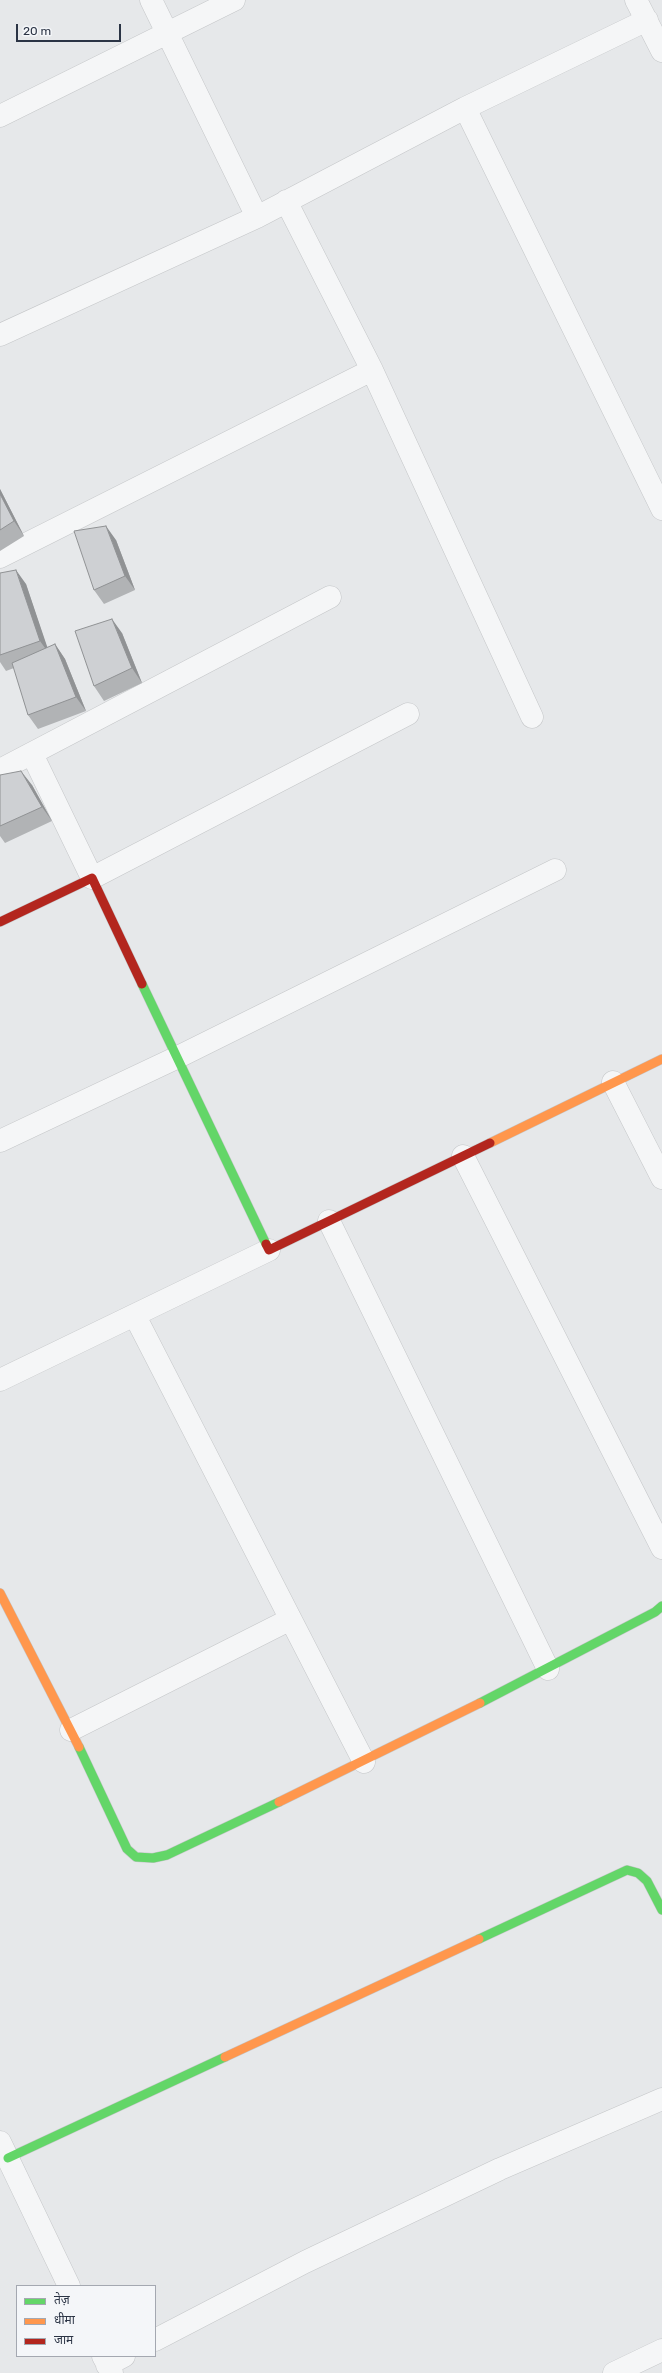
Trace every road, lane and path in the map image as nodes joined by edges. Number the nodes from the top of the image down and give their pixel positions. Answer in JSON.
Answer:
{"nodes":[{"id":1,"x":151,"y":0,"type":"edge"},
{"id":2,"x":234,"y":0,"type":"edge"},
{"id":3,"x":636,"y":0,"type":"edge"},
{"id":4,"x":647,"y":20,"type":"junction"},
{"id":5,"x":167,"y":33,"type":"junction"},
{"id":6,"x":661,"y":48,"type":"edge"},
{"id":7,"x":465,"y":108,"type":"junction"},
{"id":8,"x":0,"y":116,"type":"edge"},
{"id":9,"x":286,"y":201,"type":"junction"},
{"id":10,"x":257,"y":217,"type":"junction"},
{"id":11,"x":0,"y":335,"type":"edge"},
{"id":12,"x":372,"y":370,"type":"junction"},
{"id":13,"x":662,"y":509,"type":"edge"},
{"id":14,"x":0,"y":557,"type":"edge"},
{"id":15,"x":330,"y":596,"type":"dead end"},
{"id":16,"x":408,"y":714,"type":"dead end"},
{"id":17,"x":532,"y":717,"type":"dead end"},
{"id":18,"x":32,"y":754,"type":"junction"},
{"id":19,"x":0,"y":770,"type":"edge"},
{"id":20,"x":555,"y":870,"type":"dead end"},
{"id":21,"x":92,"y":878,"type":"junction"},
{"id":22,"x":0,"y":922,"type":"edge"},
{"id":23,"x":178,"y":1057,"type":"junction"},
{"id":24,"x":662,"y":1059,"type":"edge"},
{"id":25,"x":614,"y":1082,"type":"junction"},
{"id":26,"x":0,"y":1141,"type":"edge"},
{"id":27,"x":463,"y":1156,"type":"junction"},
{"id":28,"x":662,"y":1178,"type":"edge"},
{"id":29,"x":330,"y":1221,"type":"junction"},
{"id":30,"x":269,"y":1250,"type":"junction"},
{"id":31,"x":135,"y":1316,"type":"junction"},
{"id":32,"x":0,"y":1380,"type":"edge"},
{"id":33,"x":662,"y":1548,"type":"edge"},
{"id":34,"x":0,"y":1593,"type":"edge"},
{"id":35,"x":662,"y":1606,"type":"edge"},
{"id":36,"x":289,"y":1620,"type":"junction"},
{"id":37,"x":548,"y":1669,"type":"junction"},
{"id":38,"x":71,"y":1730,"type":"junction"},
{"id":39,"x":364,"y":1762,"type":"junction"},
{"id":40,"x":662,"y":1910,"type":"edge"},
{"id":41,"x":662,"y":2099,"type":"edge"},
{"id":42,"x":4,"y":2150,"type":"edge"},
{"id":43,"x":69,"y":2285,"type":"edge"},
{"id":44,"x":156,"y":2339,"type":"edge"},
{"id":45,"x":662,"y":2350,"type":"edge"},
{"id":46,"x":614,"y":2373,"type":"edge"}],
"edges":[{"from":1,"to":5,"type":"street"},
{"from":2,"to":5,"type":"street"},
{"from":3,"to":4,"type":"street"},
{"from":4,"to":6,"type":"street"},
{"from":4,"to":7,"type":"street"},
{"from":5,"to":8,"type":"street"},
{"from":5,"to":10,"type":"street"},
{"from":7,"to":9,"type":"street"},
{"from":7,"to":13,"type":"street"},
{"from":9,"to":10,"type":"street"},
{"from":9,"to":12,"type":"street"},
{"from":10,"to":11,"type":"street"},
{"from":12,"to":14,"type":"street"},
{"from":12,"to":17,"type":"street"},
{"from":15,"to":18,"type":"street"},
{"from":16,"to":21,"type":"street"},
{"from":18,"to":19,"type":"street"},
{"from":18,"to":21,"type":"street"},
{"from":20,"to":23,"type":"street"},
{"from":21,"to":22,"type":"street"},
{"from":21,"to":23,"type":"street"},
{"from":23,"to":26,"type":"street"},
{"from":23,"to":30,"type":"street"},
{"from":24,"to":25,"type":"street"},
{"from":25,"to":27,"type":"street"},
{"from":25,"to":28,"type":"street"},
{"from":27,"to":29,"type":"street"},
{"from":27,"to":33,"type":"street"},
{"from":29,"to":30,"type":"street"},
{"from":29,"to":37,"type":"street"},
{"from":30,"to":31,"type":"street"},
{"from":31,"to":32,"type":"street"},
{"from":31,"to":36,"type":"street"},
{"from":34,"to":38,"type":"street"},
{"from":35,"to":37,"type":"street"},
{"from":36,"to":38,"type":"street"},
{"from":36,"to":39,"type":"street"},
{"from":37,"to":39,"type":"street"},
{"from":38,"to":39,"type":"street"},
{"from":40,"to":42,"type":"street"},
{"from":41,"to":44,"type":"street"},
{"from":42,"to":43,"type":"street"},
{"from":45,"to":46,"type":"street"}]}
